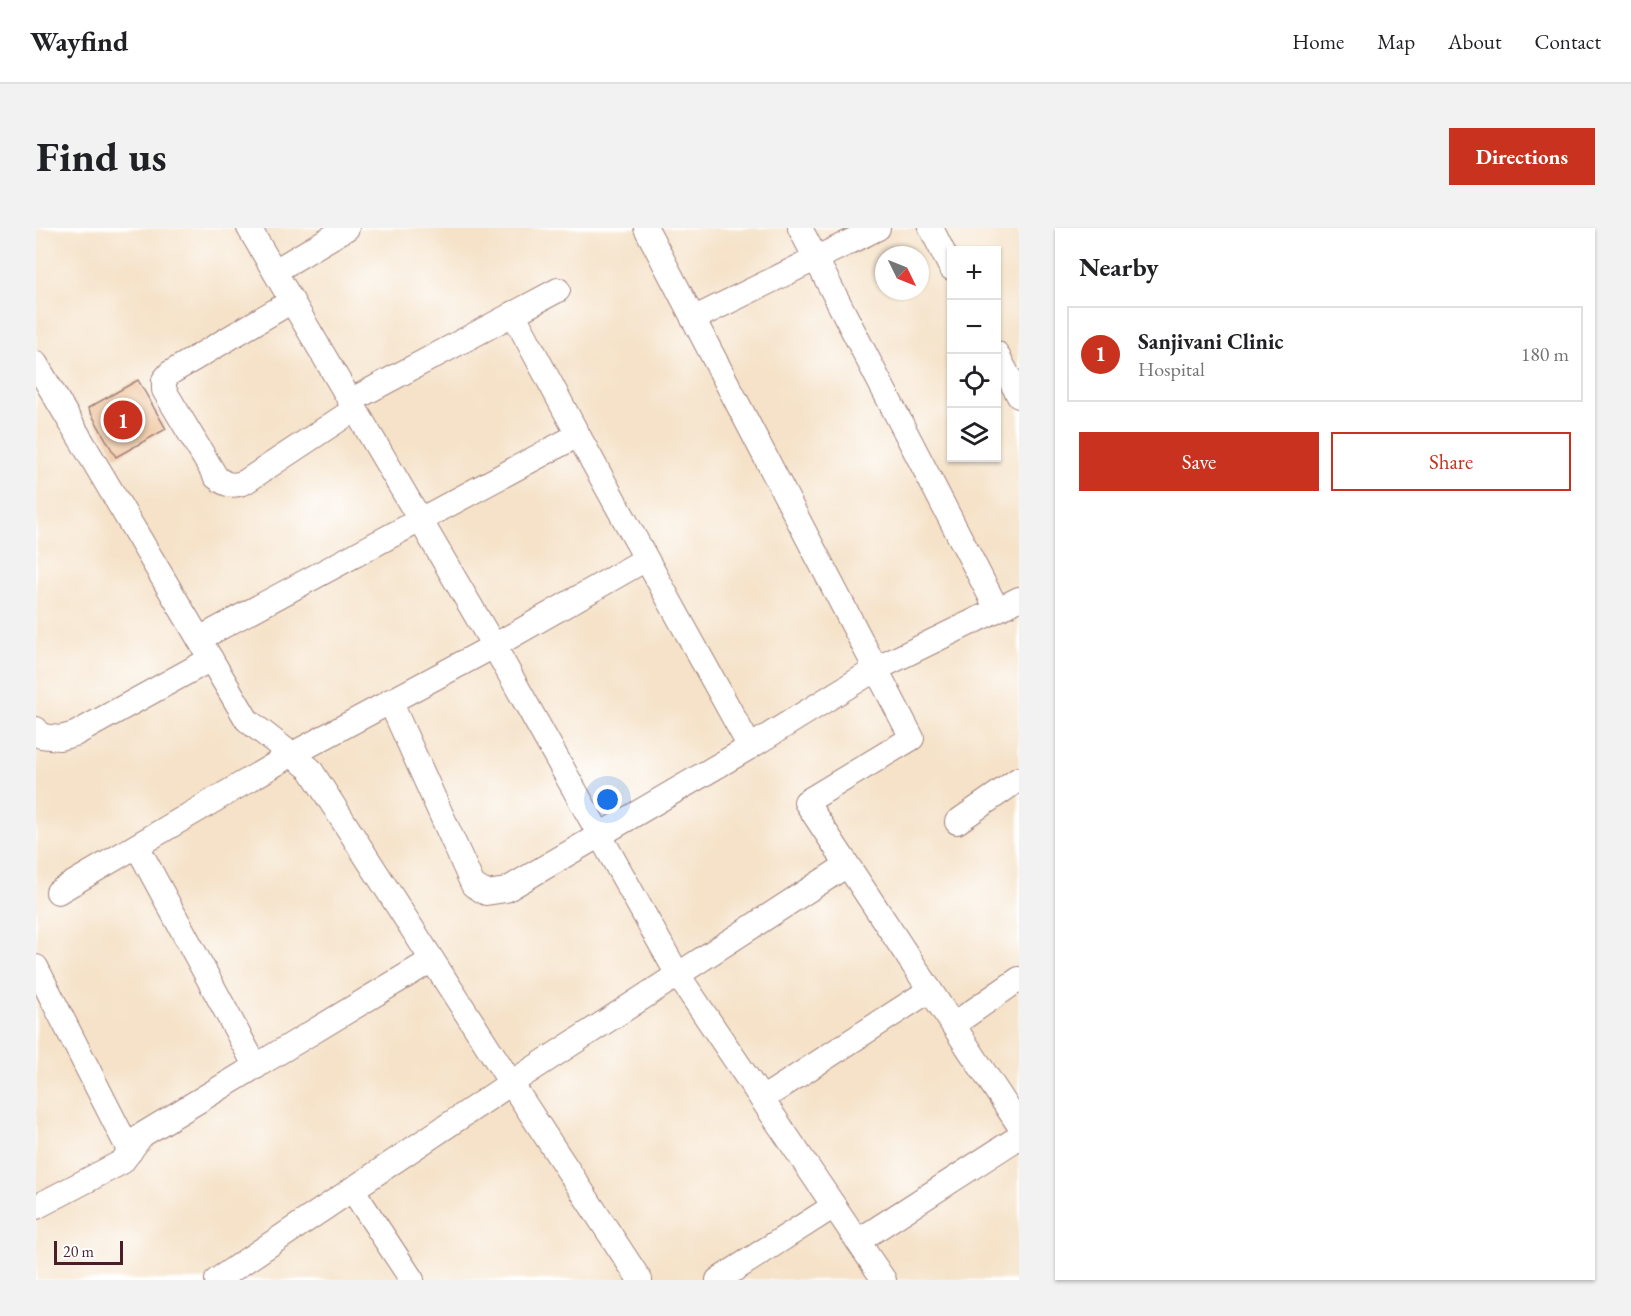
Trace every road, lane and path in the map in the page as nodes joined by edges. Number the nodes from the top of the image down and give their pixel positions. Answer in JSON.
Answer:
{"nodes":[{"id":1,"x":249,"y":228,"type":"edge"},
{"id":2,"x":347,"y":228,"type":"edge"},
{"id":3,"x":646,"y":228,"type":"edge"},
{"id":4,"x":800,"y":228,"type":"edge"},
{"id":5,"x":878,"y":228,"type":"edge"},
{"id":6,"x":931,"y":228,"type":"edge"},
{"id":7,"x":816,"y":259,"type":"junction"},
{"id":8,"x":947,"y":260,"type":"edge"},
{"id":9,"x":275,"y":271,"type":"junction"},
{"id":10,"x":558,"y":290,"type":"dead end"},
{"id":11,"x":292,"y":301,"type":"junction"},
{"id":12,"x":513,"y":314,"type":"junction"},
{"id":13,"x":693,"y":319,"type":"junction"},
{"id":14,"x":997,"y":354,"type":"edge"},
{"id":15,"x":36,"y":364,"type":"edge"},
{"id":16,"x":1019,"y":396,"type":"edge"},
{"id":17,"x":353,"y":405,"type":"junction"},
{"id":18,"x":578,"y":435,"type":"junction"},
{"id":19,"x":421,"y":521,"type":"junction"},
{"id":20,"x":646,"y":560,"type":"junction"},
{"id":21,"x":1019,"y":598,"type":"edge"},
{"id":22,"x":997,"y":609,"type":"junction"},
{"id":23,"x":199,"y":639,"type":"junction"},
{"id":24,"x":494,"y":646,"type":"junction"},
{"id":25,"x":211,"y":659,"type":"junction"},
{"id":26,"x":876,"y":669,"type":"junction"},
{"id":27,"x":390,"y":701,"type":"junction"},
{"id":28,"x":36,"y":729,"type":"edge"},
{"id":29,"x":750,"y":747,"type":"junction"},
{"id":30,"x":291,"y":755,"type":"junction"},
{"id":31,"x":1019,"y":779,"type":"edge"},
{"id":32,"x":957,"y":822,"type":"dead end"},
{"id":33,"x":599,"y":834,"type":"junction"},
{"id":34,"x":137,"y":846,"type":"junction"},
{"id":35,"x":848,"y":865,"type":"junction"},
{"id":36,"x":58,"y":892,"type":"dead end"},
{"id":37,"x":432,"y":960,"type":"junction"},
{"id":38,"x":36,"y":967,"type":"edge"},
{"id":39,"x":678,"y":975,"type":"junction"},
{"id":40,"x":1019,"y":978,"type":"edge"},
{"id":41,"x":930,"y":990,"type":"junction"},
{"id":42,"x":953,"y":1025,"type":"junction"},
{"id":43,"x":256,"y":1067,"type":"junction"},
{"id":44,"x":511,"y":1083,"type":"junction"},
{"id":45,"x":762,"y":1099,"type":"junction"},
{"id":46,"x":1019,"y":1125,"type":"edge"},
{"id":47,"x":1019,"y":1137,"type":"edge"},
{"id":48,"x":130,"y":1152,"type":"junction"},
{"id":49,"x":352,"y":1190,"type":"junction"},
{"id":50,"x":834,"y":1206,"type":"junction"},
{"id":51,"x":36,"y":1207,"type":"edge"},
{"id":52,"x":858,"y":1241,"type":"junction"},
{"id":53,"x":217,"y":1280,"type":"edge"},
{"id":54,"x":412,"y":1280,"type":"edge"},
{"id":55,"x":640,"y":1280,"type":"edge"},
{"id":56,"x":718,"y":1280,"type":"edge"},
{"id":57,"x":884,"y":1280,"type":"edge"}],
"edges":[{"from":1,"to":9,"type":"street"},
{"from":2,"to":9,"type":"street"},
{"from":3,"to":13,"type":"street"},
{"from":4,"to":7,"type":"street"},
{"from":5,"to":7,"type":"street"},
{"from":6,"to":8,"type":"street"},
{"from":7,"to":13,"type":"street"},
{"from":7,"to":22,"type":"street"},
{"from":9,"to":11,"type":"street"},
{"from":10,"to":12,"type":"street"},
{"from":11,"to":17,"type":"street"},
{"from":11,"to":17,"type":"street"},
{"from":12,"to":17,"type":"street"},
{"from":12,"to":18,"type":"street"},
{"from":13,"to":26,"type":"street"},
{"from":14,"to":16,"type":"street"},
{"from":15,"to":23,"type":"street"},
{"from":17,"to":19,"type":"street"},
{"from":18,"to":19,"type":"street"},
{"from":18,"to":20,"type":"street"},
{"from":19,"to":23,"type":"street"},
{"from":19,"to":24,"type":"street"},
{"from":20,"to":24,"type":"street"},
{"from":20,"to":29,"type":"street"},
{"from":21,"to":22,"type":"street"},
{"from":22,"to":26,"type":"street"},
{"from":23,"to":25,"type":"street"},
{"from":24,"to":27,"type":"street"},
{"from":24,"to":33,"type":"street"},
{"from":25,"to":28,"type":"street"},
{"from":25,"to":30,"type":"street"},
{"from":26,"to":29,"type":"street"},
{"from":26,"to":35,"type":"street"},
{"from":27,"to":30,"type":"street"},
{"from":27,"to":33,"type":"street"},
{"from":29,"to":33,"type":"street"},
{"from":30,"to":34,"type":"street"},
{"from":30,"to":37,"type":"street"},
{"from":31,"to":32,"type":"street"},
{"from":33,"to":39,"type":"street"},
{"from":34,"to":36,"type":"street"},
{"from":34,"to":43,"type":"street"},
{"from":35,"to":39,"type":"street"},
{"from":35,"to":41,"type":"street"},
{"from":37,"to":43,"type":"street"},
{"from":37,"to":44,"type":"street"},
{"from":38,"to":48,"type":"street"},
{"from":39,"to":44,"type":"street"},
{"from":39,"to":45,"type":"street"},
{"from":40,"to":42,"type":"street"},
{"from":41,"to":42,"type":"street"},
{"from":41,"to":45,"type":"street"},
{"from":42,"to":46,"type":"street"},
{"from":43,"to":48,"type":"street"},
{"from":44,"to":49,"type":"street"},
{"from":44,"to":55,"type":"street"},
{"from":45,"to":50,"type":"street"},
{"from":47,"to":52,"type":"street"},
{"from":48,"to":51,"type":"street"},
{"from":49,"to":53,"type":"street"},
{"from":49,"to":54,"type":"street"},
{"from":50,"to":52,"type":"street"},
{"from":50,"to":56,"type":"street"},
{"from":52,"to":57,"type":"street"}]}
